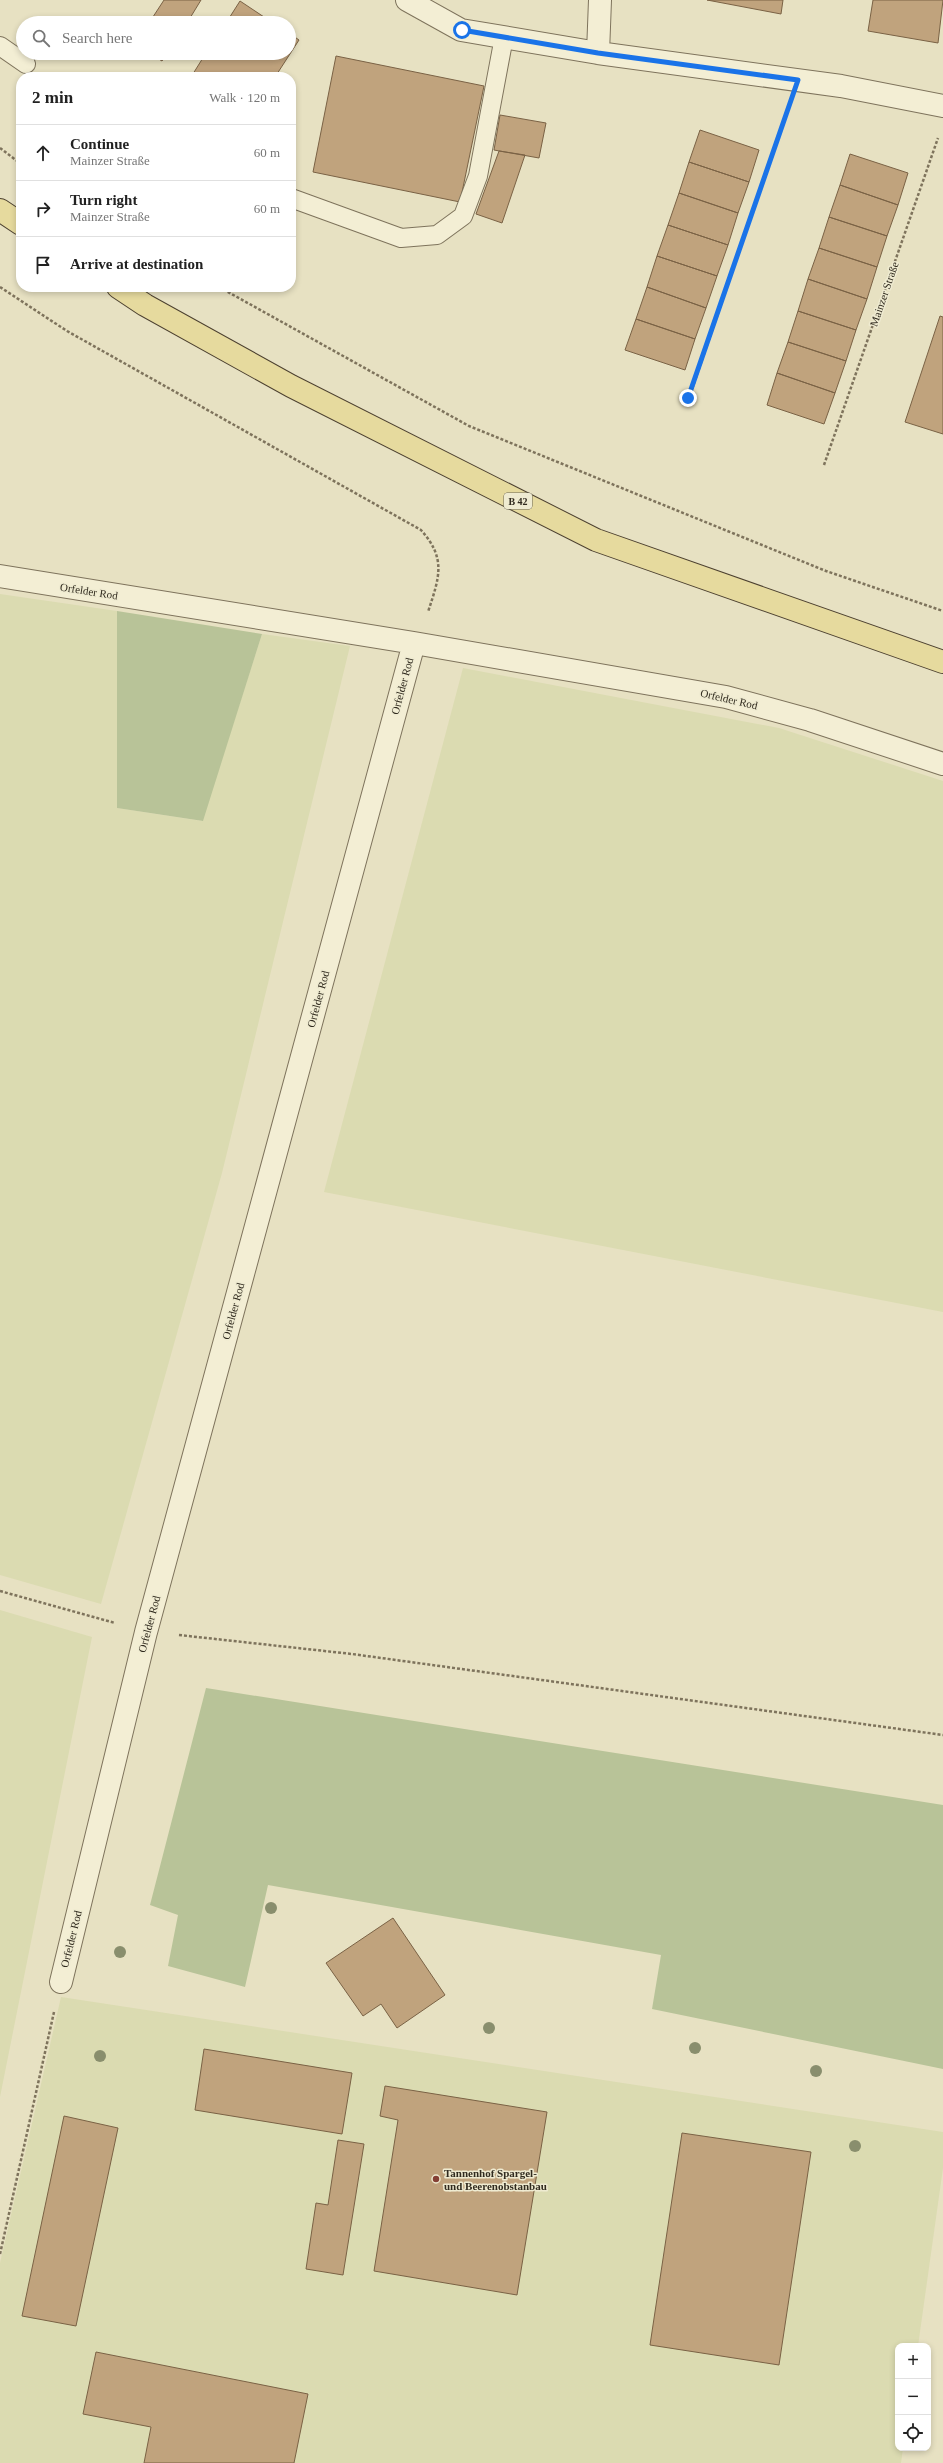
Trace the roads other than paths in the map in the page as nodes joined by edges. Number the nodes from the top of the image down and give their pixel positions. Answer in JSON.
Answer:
{"nodes":[{"id":1,"x":407,"y":0,"type":"edge"},
{"id":2,"x":600,"y":0,"type":"edge"},
{"id":3,"x":504,"y":37,"type":"junction"},
{"id":4,"x":0,"y":46,"type":"edge"},
{"id":5,"x":598,"y":53,"type":"junction"},
{"id":6,"x":16,"y":57,"type":"edge"},
{"id":7,"x":20,"y":60,"type":"edge"},
{"id":8,"x":26,"y":64,"type":"dead end"},
{"id":9,"x":943,"y":106,"type":"edge"},
{"id":10,"x":296,"y":200,"type":"edge"},
{"id":11,"x":0,"y":210,"type":"edge"},
{"id":12,"x":16,"y":221,"type":"edge"},
{"id":13,"x":126,"y":292,"type":"edge"},
{"id":14,"x":0,"y":576,"type":"edge"},
{"id":15,"x":414,"y":643,"type":"junction"},
{"id":16,"x":943,"y":662,"type":"edge"},
{"id":17,"x":943,"y":764,"type":"edge"},
{"id":18,"x":61,"y":1982,"type":"road end"}],
"edges":[{"from":1,"to":3,"type":"street"},
{"from":2,"to":5,"type":"street"},
{"from":3,"to":5,"type":"street"},
{"from":3,"to":10,"type":"lane"},
{"from":4,"to":6,"type":"lane"},
{"from":5,"to":9,"type":"street"},
{"from":7,"to":8,"type":"lane"},
{"from":11,"to":12,"type":"main road"},
{"from":13,"to":16,"type":"main road","number":"B 42"},
{"from":14,"to":15,"type":"street","name":"Orfelder Rod"},
{"from":15,"to":17,"type":"street","name":"Orfelder Rod"},
{"from":15,"to":18,"type":"street","name":"Orfelder Rod"}]}
